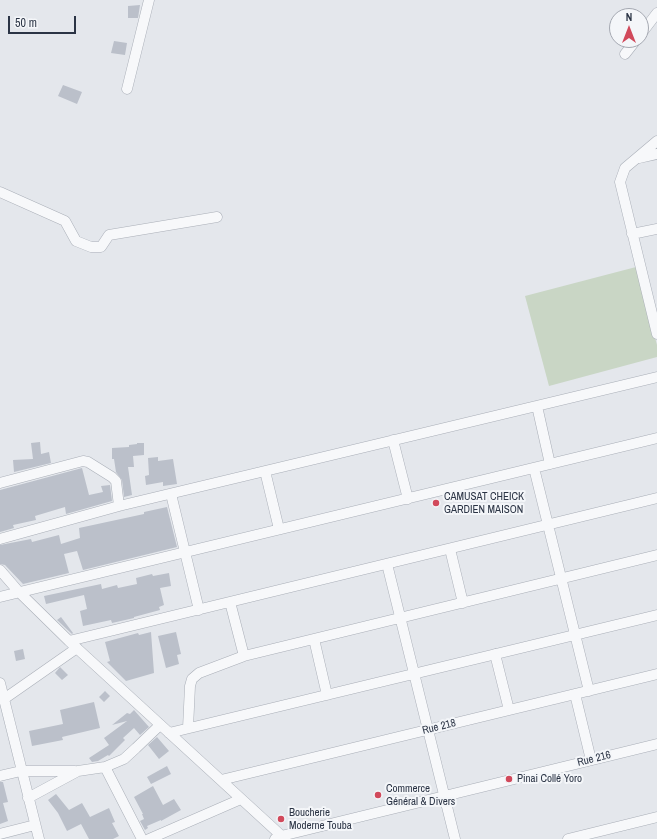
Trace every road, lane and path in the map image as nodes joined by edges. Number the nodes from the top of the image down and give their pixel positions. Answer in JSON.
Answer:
{"nodes":[{"id":1,"x":149,"y":0,"type":"edge"},
{"id":2,"x":657,"y":13,"type":"edge"},
{"id":3,"x":649,"y":24,"type":"edge"},
{"id":4,"x":630,"y":48,"type":"edge"},
{"id":5,"x":625,"y":54,"type":"dead end"},
{"id":6,"x":127,"y":89,"type":"dead end"},
{"id":7,"x":657,"y":141,"type":"edge"},
{"id":8,"x":657,"y":154,"type":"edge"},
{"id":9,"x":637,"y":158,"type":"junction"},
{"id":10,"x":0,"y":192,"type":"edge"},
{"id":11,"x":217,"y":216,"type":"dead end"},
{"id":12,"x":657,"y":228,"type":"edge"},
{"id":13,"x":632,"y":234,"type":"junction"},
{"id":14,"x":653,"y":298,"type":"edge"},
{"id":15,"x":657,"y":334,"type":"edge"},
{"id":16,"x":657,"y":377,"type":"edge"},
{"id":17,"x":537,"y":406,"type":"junction"},
{"id":18,"x":657,"y":438,"type":"edge"},
{"id":19,"x":393,"y":440,"type":"junction"},
{"id":20,"x":550,"y":464,"type":"junction"},
{"id":21,"x":534,"y":468,"type":"junction"},
{"id":22,"x":265,"y":471,"type":"junction"},
{"id":23,"x":0,"y":483,"type":"edge"},
{"id":24,"x":171,"y":494,"type":"junction"},
{"id":25,"x":408,"y":498,"type":"junction"},
{"id":26,"x":657,"y":498,"type":"edge"},
{"id":27,"x":119,"y":506,"type":"junction"},
{"id":28,"x":548,"y":525,"type":"junction"},
{"id":29,"x":279,"y":529,"type":"junction"},
{"id":30,"x":0,"y":539,"type":"edge"},
{"id":31,"x":450,"y":549,"type":"junction"},
{"id":32,"x":185,"y":552,"type":"junction"},
{"id":33,"x":657,"y":555,"type":"edge"},
{"id":34,"x":388,"y":564,"type":"junction"},
{"id":35,"x":0,"y":570,"type":"edge"},
{"id":36,"x":561,"y":578,"type":"junction"},
{"id":37,"x":19,"y":592,"type":"junction"},
{"id":38,"x":0,"y":597,"type":"edge"},
{"id":39,"x":230,"y":602,"type":"junction"},
{"id":40,"x":463,"y":603,"type":"junction"},
{"id":41,"x":199,"y":610,"type":"junction"},
{"id":42,"x":657,"y":615,"type":"edge"},
{"id":43,"x":401,"y":618,"type":"junction"},
{"id":44,"x":575,"y":635,"type":"junction"},
{"id":45,"x":314,"y":639,"type":"junction"},
{"id":46,"x":69,"y":641,"type":"junction"},
{"id":47,"x":77,"y":648,"type":"junction"},
{"id":48,"x":495,"y":654,"type":"junction"},
{"id":49,"x":244,"y":656,"type":"junction"},
{"id":50,"x":415,"y":674,"type":"junction"},
{"id":51,"x":657,"y":674,"type":"edge"},
{"id":52,"x":0,"y":683,"type":"edge"},
{"id":53,"x":589,"y":691,"type":"junction"},
{"id":54,"x":575,"y":694,"type":"junction"},
{"id":55,"x":327,"y":695,"type":"junction"},
{"id":56,"x":4,"y":699,"type":"junction"},
{"id":57,"x":509,"y":710,"type":"junction"},
{"id":58,"x":4,"y":715,"type":"edge"},
{"id":59,"x":160,"y":724,"type":"junction"},
{"id":60,"x":188,"y":728,"type":"junction"},
{"id":61,"x":428,"y":730,"type":"junction"},
{"id":62,"x":169,"y":733,"type":"junction"},
{"id":63,"x":657,"y":744,"type":"edge"},
{"id":64,"x":591,"y":760,"type":"junction"},
{"id":65,"x":105,"y":767,"type":"junction"},
{"id":66,"x":78,"y":770,"type":"junction"},
{"id":67,"x":21,"y":771,"type":"junction"},
{"id":68,"x":0,"y":776,"type":"edge"},
{"id":69,"x":221,"y":780,"type":"junction"},
{"id":70,"x":445,"y":796,"type":"junction"},
{"id":71,"x":28,"y":798,"type":"junction"},
{"id":72,"x":241,"y":799,"type":"junction"},
{"id":73,"x":657,"y":817,"type":"edge"},
{"id":74,"x":35,"y":825,"type":"junction"},
{"id":75,"x":0,"y":834,"type":"edge"},
{"id":76,"x":280,"y":838,"type":"edge"},
{"id":77,"x":39,"y":839,"type":"edge"},
{"id":78,"x":142,"y":839,"type":"edge"},
{"id":79,"x":149,"y":839,"type":"edge"},
{"id":80,"x":455,"y":839,"type":"edge"},
{"id":81,"x":568,"y":839,"type":"edge"}],
"edges":[{"from":1,"to":6,"type":"street"},
{"from":2,"to":3,"type":"street"},
{"from":4,"to":5,"type":"street"},
{"from":7,"to":9,"type":"street"},
{"from":8,"to":9,"type":"street"},
{"from":9,"to":13,"type":"street"},
{"from":10,"to":11,"type":"street"},
{"from":12,"to":13,"type":"street"},
{"from":13,"to":14,"type":"street"},
{"from":14,"to":15,"type":"street"},
{"from":16,"to":17,"type":"street"},
{"from":17,"to":19,"type":"street"},
{"from":17,"to":20,"type":"street"},
{"from":18,"to":20,"type":"street"},
{"from":19,"to":22,"type":"street"},
{"from":19,"to":25,"type":"street"},
{"from":20,"to":21,"type":"street"},
{"from":21,"to":25,"type":"street"},
{"from":21,"to":28,"type":"street"},
{"from":22,"to":24,"type":"street"},
{"from":22,"to":29,"type":"street"},
{"from":23,"to":27,"type":"street"},
{"from":24,"to":27,"type":"street"},
{"from":24,"to":32,"type":"street"},
{"from":25,"to":29,"type":"street"},
{"from":26,"to":28,"type":"street"},
{"from":27,"to":30,"type":"street"},
{"from":28,"to":31,"type":"street"},
{"from":28,"to":36,"type":"street"},
{"from":29,"to":32,"type":"street"},
{"from":31,"to":34,"type":"street"},
{"from":31,"to":40,"type":"street"},
{"from":32,"to":37,"type":"street"},
{"from":32,"to":41,"type":"street"},
{"from":33,"to":36,"type":"street"},
{"from":34,"to":39,"type":"street"},
{"from":34,"to":43,"type":"street"},
{"from":35,"to":37,"type":"street"},
{"from":36,"to":40,"type":"street"},
{"from":36,"to":44,"type":"street"},
{"from":37,"to":38,"type":"street"},
{"from":37,"to":46,"type":"street"},
{"from":39,"to":41,"type":"street"},
{"from":39,"to":49,"type":"street"},
{"from":40,"to":43,"type":"street"},
{"from":41,"to":46,"type":"street"},
{"from":42,"to":44,"type":"street"},
{"from":43,"to":45,"type":"street"},
{"from":43,"to":50,"type":"street"},
{"from":44,"to":48,"type":"street"},
{"from":44,"to":53,"type":"street"},
{"from":45,"to":49,"type":"street"},
{"from":45,"to":55,"type":"street"},
{"from":46,"to":47,"type":"street"},
{"from":47,"to":56,"type":"street"},
{"from":47,"to":59,"type":"street"},
{"from":48,"to":50,"type":"street"},
{"from":48,"to":57,"type":"street"},
{"from":49,"to":60,"type":"street"},
{"from":50,"to":55,"type":"street"},
{"from":50,"to":61,"type":"street"},
{"from":51,"to":53,"type":"street","name":"Rue 218"},
{"from":52,"to":56,"type":"street"},
{"from":53,"to":54,"type":"street","name":"Rue 218"},
{"from":54,"to":57,"type":"street","name":"Rue 218"},
{"from":54,"to":64,"type":"street"},
{"from":55,"to":60,"type":"street"},
{"from":56,"to":58,"type":"street"},
{"from":57,"to":61,"type":"street","name":"Rue 218"},
{"from":58,"to":67,"type":"street"},
{"from":59,"to":62,"type":"street"},
{"from":59,"to":65,"type":"street"},
{"from":60,"to":62,"type":"street"},
{"from":61,"to":69,"type":"street","name":"Rue 218"},
{"from":61,"to":70,"type":"street"},
{"from":62,"to":69,"type":"street"},
{"from":63,"to":64,"type":"street","name":"Rue 216"},
{"from":64,"to":70,"type":"street","name":"Rue 216"},
{"from":65,"to":66,"type":"street"},
{"from":65,"to":78,"type":"street"},
{"from":66,"to":67,"type":"street"},
{"from":66,"to":71,"type":"street"},
{"from":67,"to":68,"type":"street"},
{"from":67,"to":71,"type":"street"},
{"from":69,"to":72,"type":"street"},
{"from":70,"to":76,"type":"street","name":"Rue 216"},
{"from":70,"to":80,"type":"street"},
{"from":71,"to":74,"type":"street"},
{"from":72,"to":76,"type":"street"},
{"from":72,"to":79,"type":"street"},
{"from":73,"to":81,"type":"street"},
{"from":74,"to":75,"type":"street"},
{"from":74,"to":77,"type":"street"}]}
